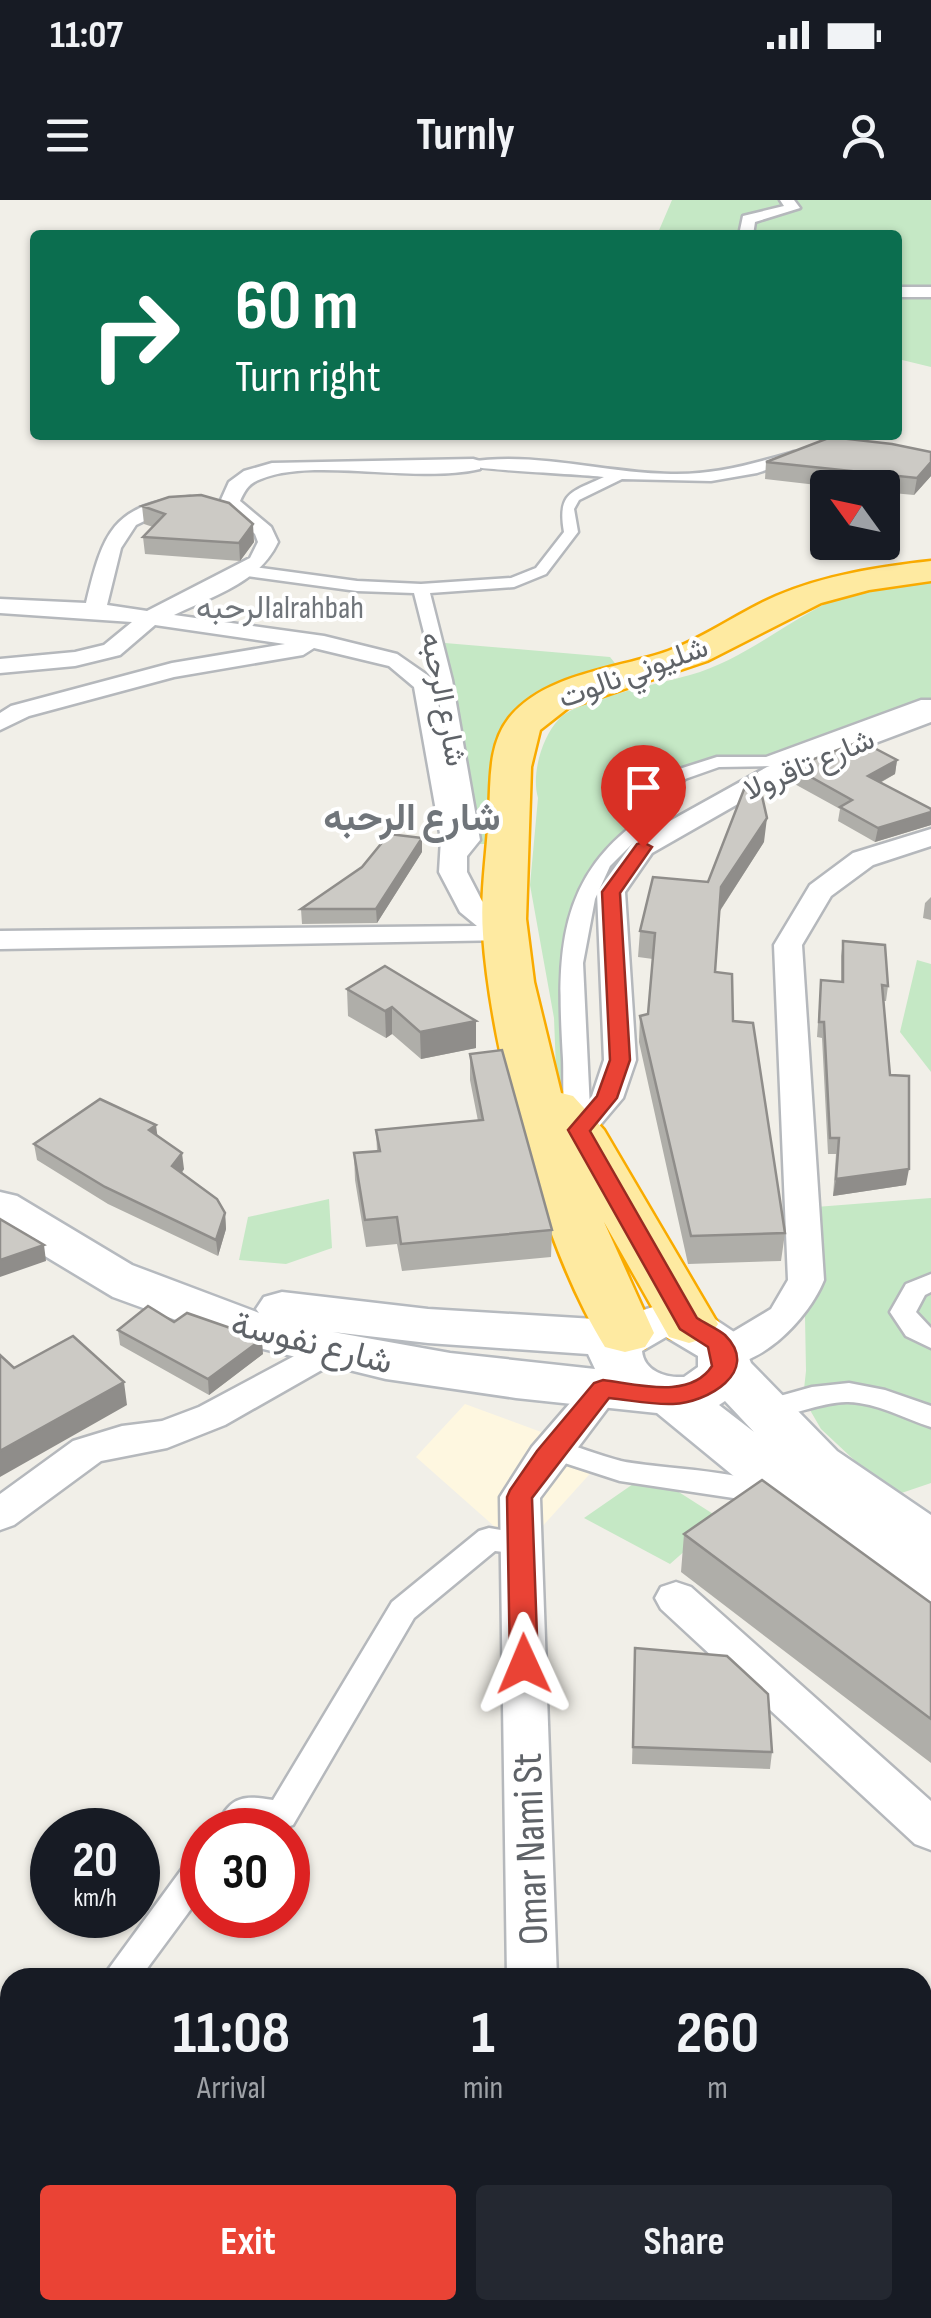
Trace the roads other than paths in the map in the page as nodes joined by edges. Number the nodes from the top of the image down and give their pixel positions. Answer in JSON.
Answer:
{"nodes":[{"id":1,"x":787,"y":200,"type":"edge"},
{"id":2,"x":747,"y":230,"type":"edge"},
{"id":3,"x":902,"y":292,"type":"edge"},
{"id":4,"x":931,"y":292,"type":"edge"},
{"id":5,"x":803,"y":452,"type":"edge"},
{"id":6,"x":473,"y":465,"type":"joint"},
{"id":7,"x":618,"y":476,"type":"junction"},
{"id":8,"x":230,"y":502,"type":"junction"},
{"id":9,"x":931,"y":570,"type":"edge"},
{"id":10,"x":247,"y":571,"type":"junction"},
{"id":11,"x":421,"y":589,"type":"junction"},
{"id":12,"x":0,"y":606,"type":"edge"},
{"id":13,"x":95,"y":610,"type":"junction"},
{"id":14,"x":152,"y":617,"type":"junction"},
{"id":15,"x":324,"y":643,"type":"junction"},
{"id":16,"x":0,"y":666,"type":"edge"},
{"id":17,"x":931,"y":712,"type":"edge"},
{"id":18,"x":0,"y":723,"type":"edge"},
{"id":19,"x":931,"y":837,"type":"edge"},
{"id":20,"x":452,"y":862,"type":"junction"},
{"id":21,"x":505,"y":934,"type":"junction"},
{"id":22,"x":0,"y":940,"type":"edge"},
{"id":23,"x":538,"y":1091,"type":"junction"},
{"id":24,"x":579,"y":1130,"type":"junction"},
{"id":25,"x":0,"y":1185,"type":"edge"},
{"id":26,"x":0,"y":1207,"type":"edge"},
{"id":27,"x":931,"y":1282,"type":"edge"},
{"id":28,"x":623,"y":1336,"type":"junction"},
{"id":29,"x":931,"y":1339,"type":"edge"},
{"id":30,"x":712,"y":1348,"type":"junction"},
{"id":31,"x":328,"y":1350,"type":"junction"},
{"id":32,"x":642,"y":1392,"type":"junction"},
{"id":33,"x":766,"y":1410,"type":"junction"},
{"id":34,"x":931,"y":1416,"type":"edge"},
{"id":35,"x":553,"y":1449,"type":"junction"},
{"id":36,"x":0,"y":1515,"type":"edge"},
{"id":37,"x":521,"y":1543,"type":"junction"},
{"id":38,"x":917,"y":1551,"type":"edge"},
{"id":39,"x":676,"y":1598,"type":"dead end"},
{"id":40,"x":285,"y":1808,"type":"edge"},
{"id":41,"x":931,"y":1830,"type":"edge"},
{"id":42,"x":180,"y":1897,"type":"edge"},
{"id":43,"x":127,"y":1968,"type":"edge"},
{"id":44,"x":532,"y":1968,"type":"edge"}],
"edges":[{"from":1,"to":2,"type":"street"},
{"from":3,"to":4,"type":"street"},
{"from":5,"to":7,"type":"street"},
{"from":6,"to":7,"type":"street"},
{"from":6,"to":8,"type":"street"},
{"from":7,"to":11,"type":"street"},
{"from":8,"to":10,"type":"street"},
{"from":8,"to":13,"type":"street"},
{"from":9,"to":21,"type":"highway","name":"شليوني نالوت"},
{"from":10,"to":11,"type":"street"},
{"from":10,"to":14,"type":"street"},
{"from":11,"to":20,"type":"street","name":"شارع الرحبه"},
{"from":12,"to":13,"type":"street"},
{"from":13,"to":14,"type":"street"},
{"from":14,"to":15,"type":"street"},
{"from":14,"to":16,"type":"street"},
{"from":15,"to":18,"type":"street"},
{"from":15,"to":20,"type":"street"},
{"from":17,"to":24,"type":"street","name":"شارع تاقرولا"},
{"from":17,"to":24,"type":"street"},
{"from":19,"to":30,"type":"street"},
{"from":20,"to":21,"type":"street"},
{"from":21,"to":22,"type":"street"},
{"from":21,"to":23,"type":"highway","name":"شليوني نالوت"},
{"from":23,"to":24,"type":"highway"},
{"from":23,"to":28,"type":"highway"},
{"from":24,"to":30,"type":"highway"},
{"from":25,"to":28,"type":"main road","name":"شارع نفوسة"},
{"from":26,"to":31,"type":"main road","name":"شارع نفوسة"},
{"from":27,"to":29,"type":"street"},
{"from":28,"to":30,"type":"main road"},
{"from":28,"to":32,"type":"main road"},
{"from":30,"to":32,"type":"main road"},
{"from":30,"to":33,"type":"main road"},
{"from":31,"to":32,"type":"main road","name":"شارع نفوسة"},
{"from":31,"to":36,"type":"street"},
{"from":32,"to":35,"type":"street","name":"Omar Nami St"},
{"from":32,"to":38,"type":"main road"},
{"from":33,"to":34,"type":"street"},
{"from":33,"to":38,"type":"main road"},
{"from":35,"to":37,"type":"street","name":"Omar Nami St"},
{"from":35,"to":38,"type":"street"},
{"from":37,"to":40,"type":"street"},
{"from":37,"to":44,"type":"street","name":"Omar Nami St"},
{"from":39,"to":41,"type":"street"},
{"from":42,"to":43,"type":"street"}]}
